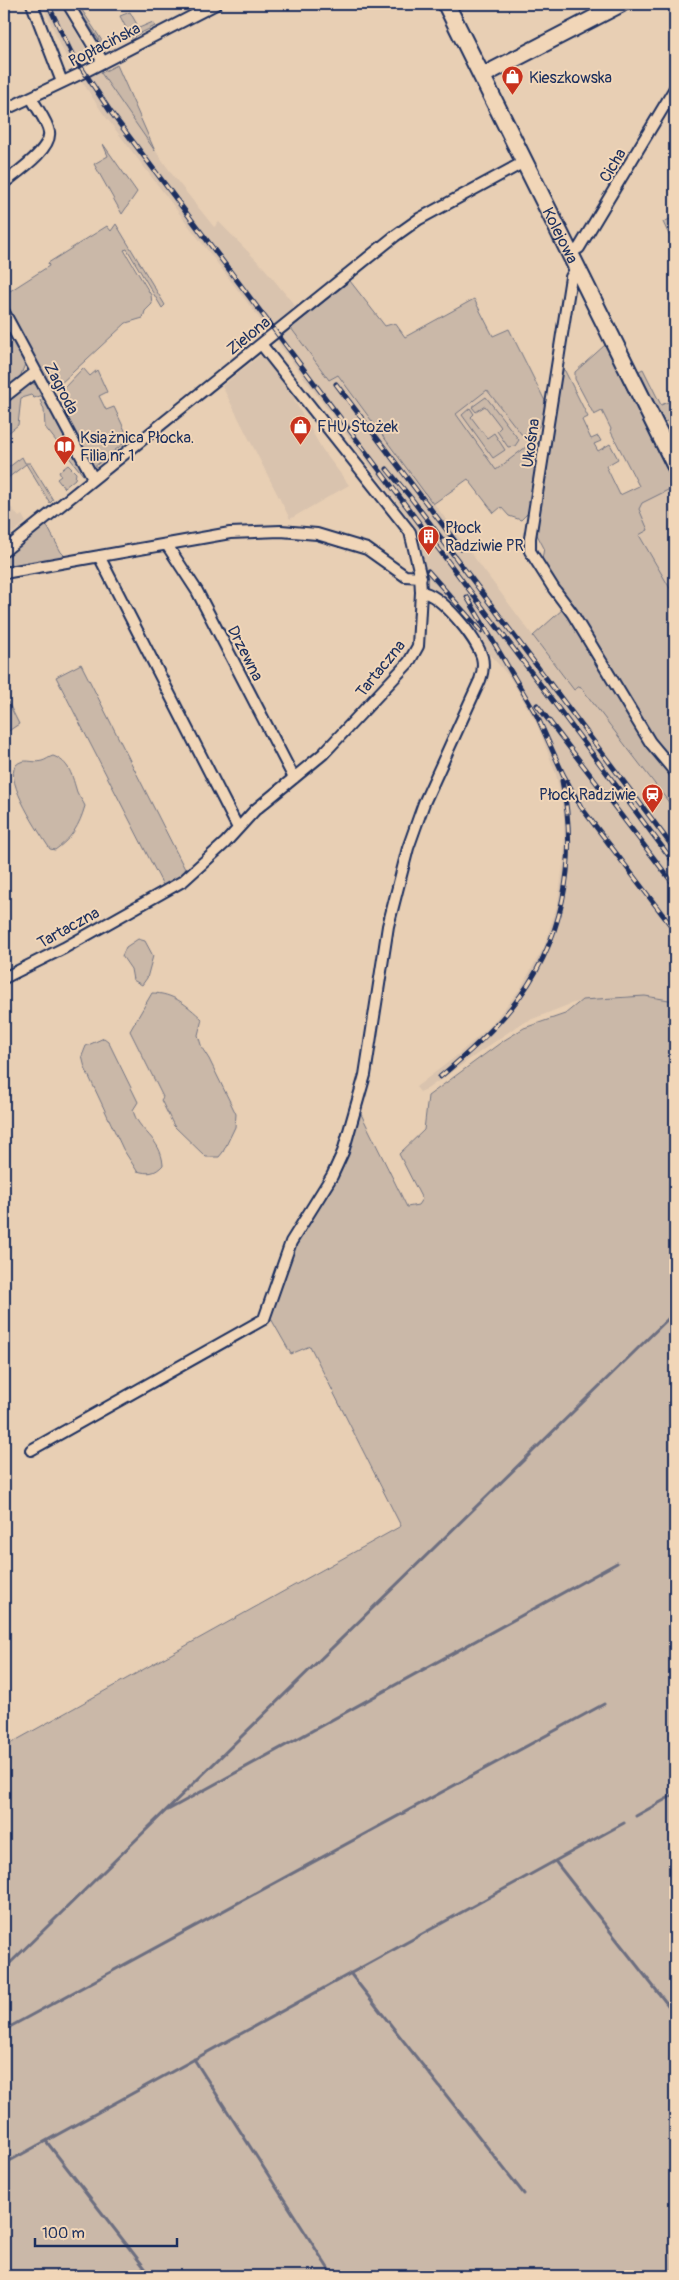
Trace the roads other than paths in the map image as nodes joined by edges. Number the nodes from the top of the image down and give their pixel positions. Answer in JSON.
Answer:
{"nodes":[{"id":1,"x":32,"y":4,"type":"edge"},
{"id":2,"x":68,"y":4,"type":"edge"},
{"id":3,"x":216,"y":4,"type":"edge"},
{"id":4,"x":446,"y":4,"type":"edge"},
{"id":5,"x":621,"y":4,"type":"edge"},
{"id":6,"x":103,"y":62,"type":"junction"},
{"id":7,"x":482,"y":76,"type":"junction"},
{"id":8,"x":62,"y":82,"type":"junction"},
{"id":9,"x":675,"y":88,"type":"edge"},
{"id":10,"x":31,"y":97,"type":"junction"},
{"id":11,"x":4,"y":110,"type":"edge"},
{"id":12,"x":524,"y":162,"type":"junction"},
{"id":13,"x":4,"y":183,"type":"edge"},
{"id":14,"x":573,"y":260,"type":"junction"},
{"id":15,"x":4,"y":312,"type":"edge"},
{"id":16,"x":261,"y":344,"type":"junction"},
{"id":17,"x":36,"y":372,"type":"junction"},
{"id":18,"x":4,"y":397,"type":"edge"},
{"id":19,"x":675,"y":465,"type":"edge"},
{"id":20,"x":93,"y":478,"type":"junction"},
{"id":21,"x":167,"y":545,"type":"junction"},
{"id":22,"x":4,"y":551,"type":"edge"},
{"id":23,"x":99,"y":556,"type":"junction"},
{"id":24,"x":4,"y":573,"type":"edge"},
{"id":25,"x":421,"y":577,"type":"junction"},
{"id":26,"x":421,"y":592,"type":"junction"},
{"id":27,"x":675,"y":772,"type":"edge"},
{"id":28,"x":294,"y":778,"type":"junction"},
{"id":29,"x":238,"y":828,"type":"junction"},
{"id":30,"x":4,"y":978,"type":"edge"},
{"id":31,"x":31,"y":1450,"type":"dead end"}],
"edges":[{"from":1,"to":8,"type":"street"},
{"from":2,"to":6,"type":"street"},
{"from":3,"to":6,"type":"street","name":"Popłacińska"},
{"from":4,"to":7,"type":"main road","name":"Kolejowa"},
{"from":5,"to":7,"type":"main road"},
{"from":6,"to":8,"type":"street","name":"Popłacińska"},
{"from":7,"to":12,"type":"main road","name":"Kolejowa"},
{"from":8,"to":10,"type":"street","name":"Popłacińska"},
{"from":9,"to":14,"type":"street","name":"Cicha"},
{"from":10,"to":11,"type":"street","name":"Popłacińska"},
{"from":10,"to":13,"type":"street"},
{"from":12,"to":14,"type":"main road","name":"Kolejowa"},
{"from":12,"to":16,"type":"street","name":"Zielona"},
{"from":14,"to":19,"type":"main road","name":"Kolejowa"},
{"from":14,"to":27,"type":"street","name":"Ukośna"},
{"from":15,"to":17,"type":"street","name":"Zagroda"},
{"from":16,"to":20,"type":"street","name":"Zielona"},
{"from":16,"to":25,"type":"street","name":"Tartaczna"},
{"from":17,"to":18,"type":"street"},
{"from":17,"to":20,"type":"street","name":"Zagroda"},
{"from":20,"to":22,"type":"street","name":"Zielona"},
{"from":21,"to":23,"type":"street"},
{"from":21,"to":25,"type":"street"},
{"from":21,"to":28,"type":"street","name":"Drzewna"},
{"from":23,"to":24,"type":"street"},
{"from":23,"to":29,"type":"street"},
{"from":25,"to":26,"type":"street","name":"Tartaczna"},
{"from":26,"to":28,"type":"street","name":"Tartaczna"},
{"from":26,"to":31,"type":"street"},
{"from":28,"to":29,"type":"street","name":"Tartaczna"},
{"from":29,"to":30,"type":"street","name":"Tartaczna"}]}
